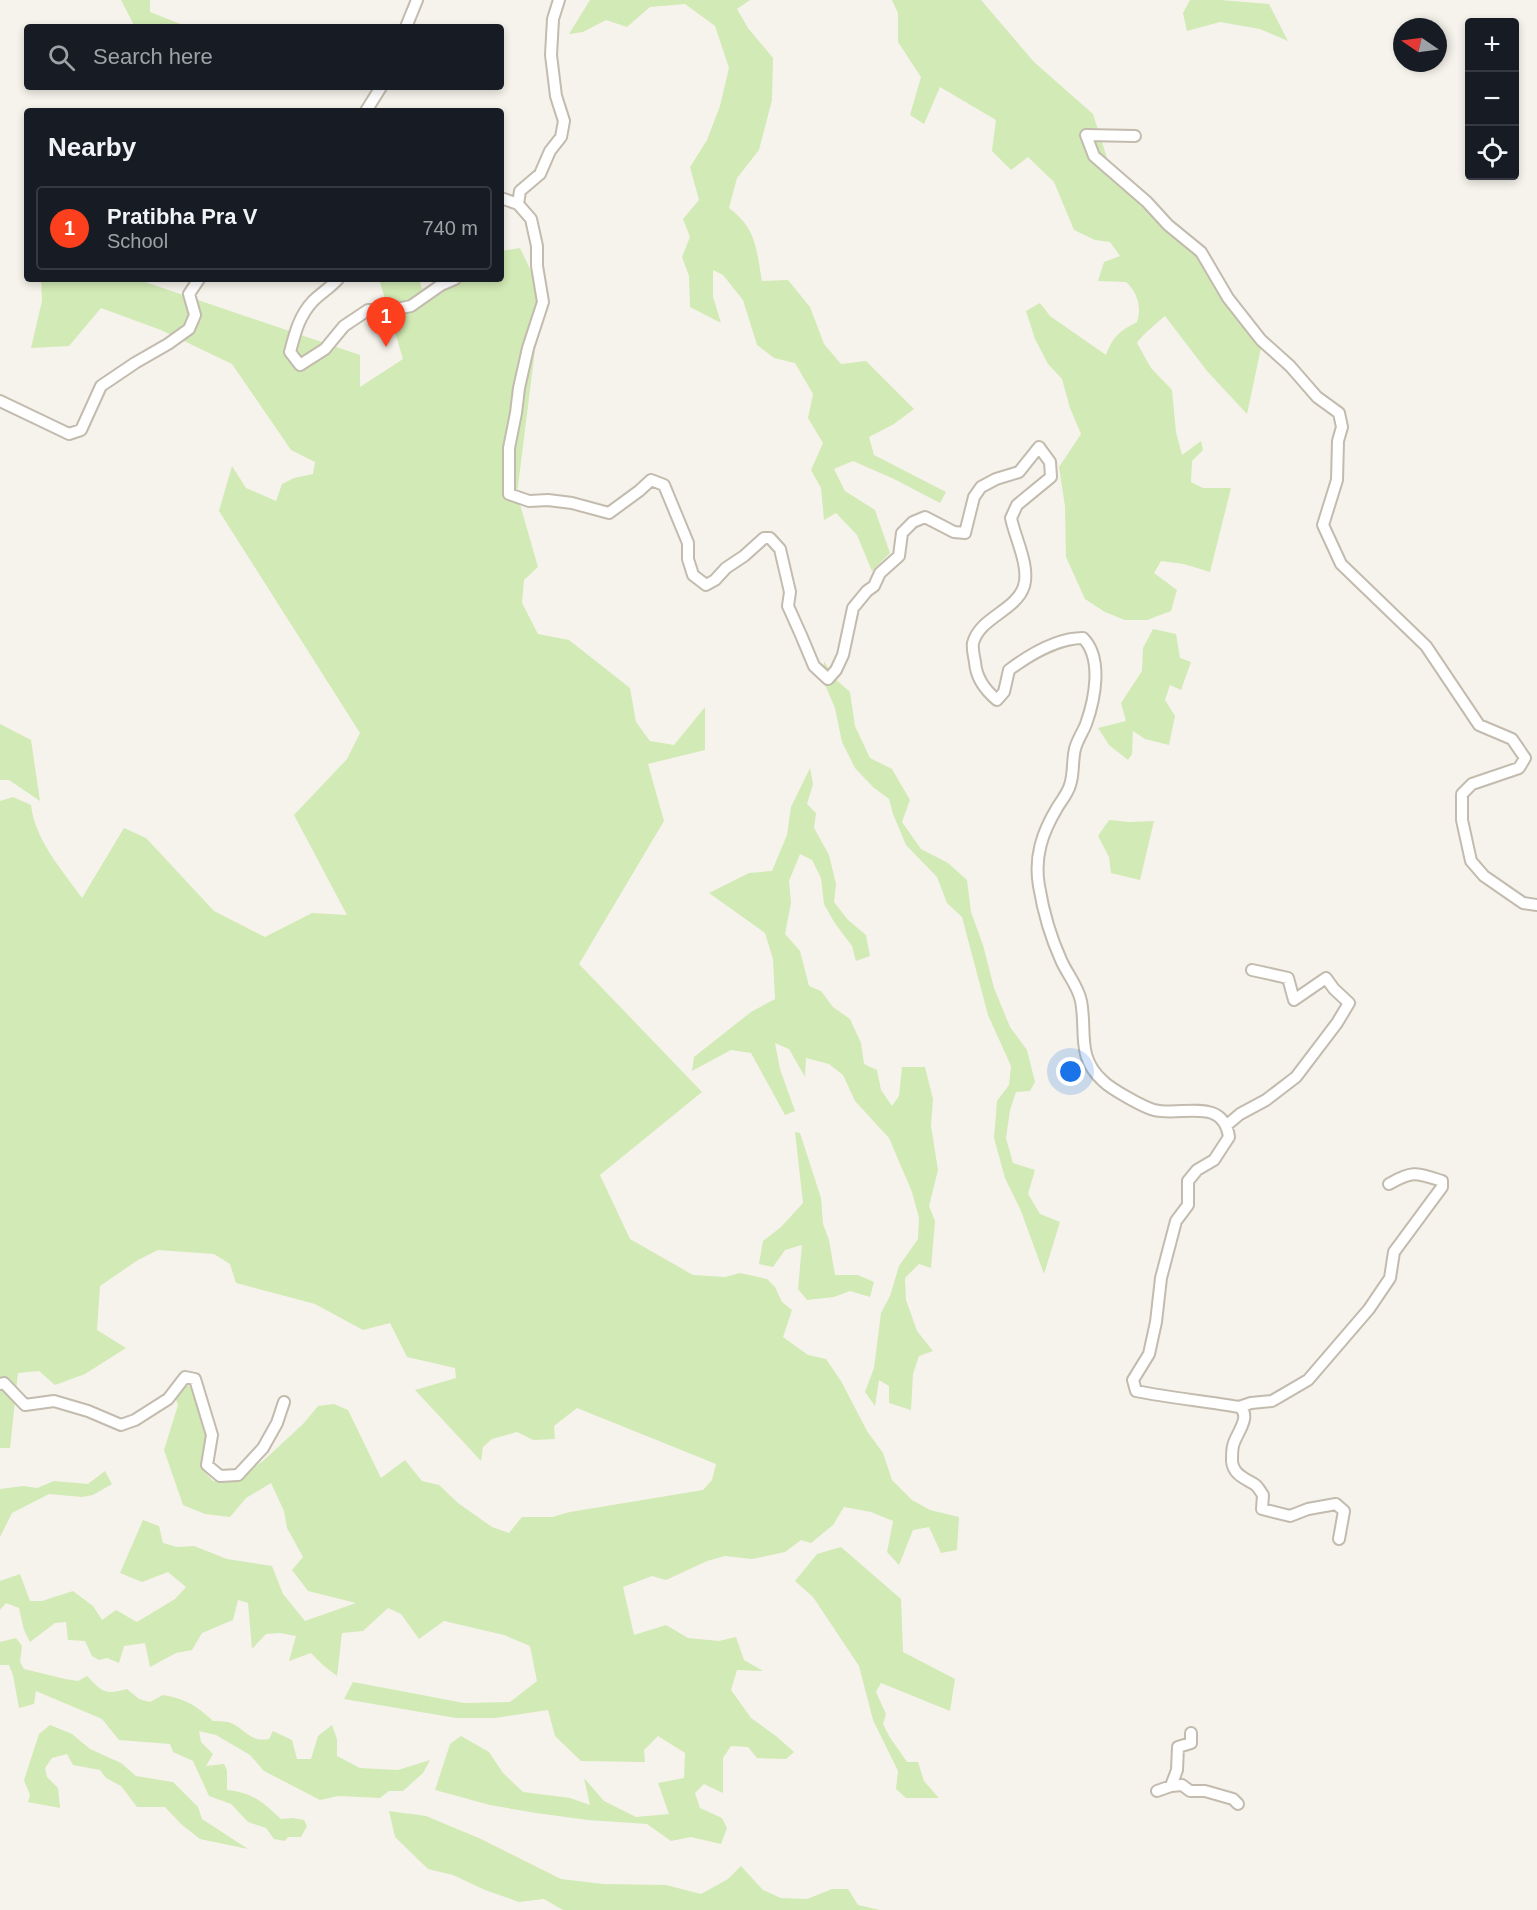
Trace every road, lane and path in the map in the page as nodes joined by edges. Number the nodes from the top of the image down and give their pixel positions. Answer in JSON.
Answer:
{"nodes":[{"id":1,"x":417,"y":0,"type":"edge"},
{"id":2,"x":559,"y":0,"type":"edge"},
{"id":3,"x":407,"y":24,"type":"edge"},
{"id":4,"x":379,"y":90,"type":"edge"},
{"id":5,"x":368,"y":108,"type":"edge"},
{"id":6,"x":1135,"y":136,"type":"dead end"},
{"id":7,"x":504,"y":199,"type":"edge"},
{"id":8,"x":518,"y":204,"type":"junction"},
{"id":9,"x":197,"y":282,"type":"edge"},
{"id":10,"x":335,"y":282,"type":"edge"},
{"id":11,"x":448,"y":282,"type":"edge"},
{"id":12,"x":0,"y":401,"type":"edge"},
{"id":13,"x":1537,"y":905,"type":"edge"},
{"id":14,"x":1252,"y":970,"type":"dead end"},
{"id":15,"x":1227,"y":1125,"type":"junction"},
{"id":16,"x":1389,"y":1185,"type":"dead end"},
{"id":17,"x":0,"y":1384,"type":"edge"},
{"id":18,"x":284,"y":1402,"type":"dead end"},
{"id":19,"x":1239,"y":1407,"type":"junction"},
{"id":20,"x":1340,"y":1539,"type":"dead end"},
{"id":21,"x":1191,"y":1733,"type":"dead end"},
{"id":22,"x":1171,"y":1785,"type":"junction"},
{"id":23,"x":1157,"y":1791,"type":"dead end"},
{"id":24,"x":1238,"y":1804,"type":"dead end"}],
"edges":[{"from":1,"to":3,"type":"street"},
{"from":2,"to":8,"type":"street"},
{"from":4,"to":5,"type":"street"},
{"from":6,"to":13,"type":"street"},
{"from":7,"to":8,"type":"street"},
{"from":8,"to":15,"type":"street"},
{"from":9,"to":12,"type":"street"},
{"from":10,"to":11,"type":"street"},
{"from":14,"to":15,"type":"street"},
{"from":15,"to":19,"type":"street"},
{"from":16,"to":19,"type":"street"},
{"from":17,"to":18,"type":"street"},
{"from":19,"to":20,"type":"street"},
{"from":21,"to":22,"type":"street"},
{"from":22,"to":23,"type":"street"},
{"from":22,"to":24,"type":"street"}]}
